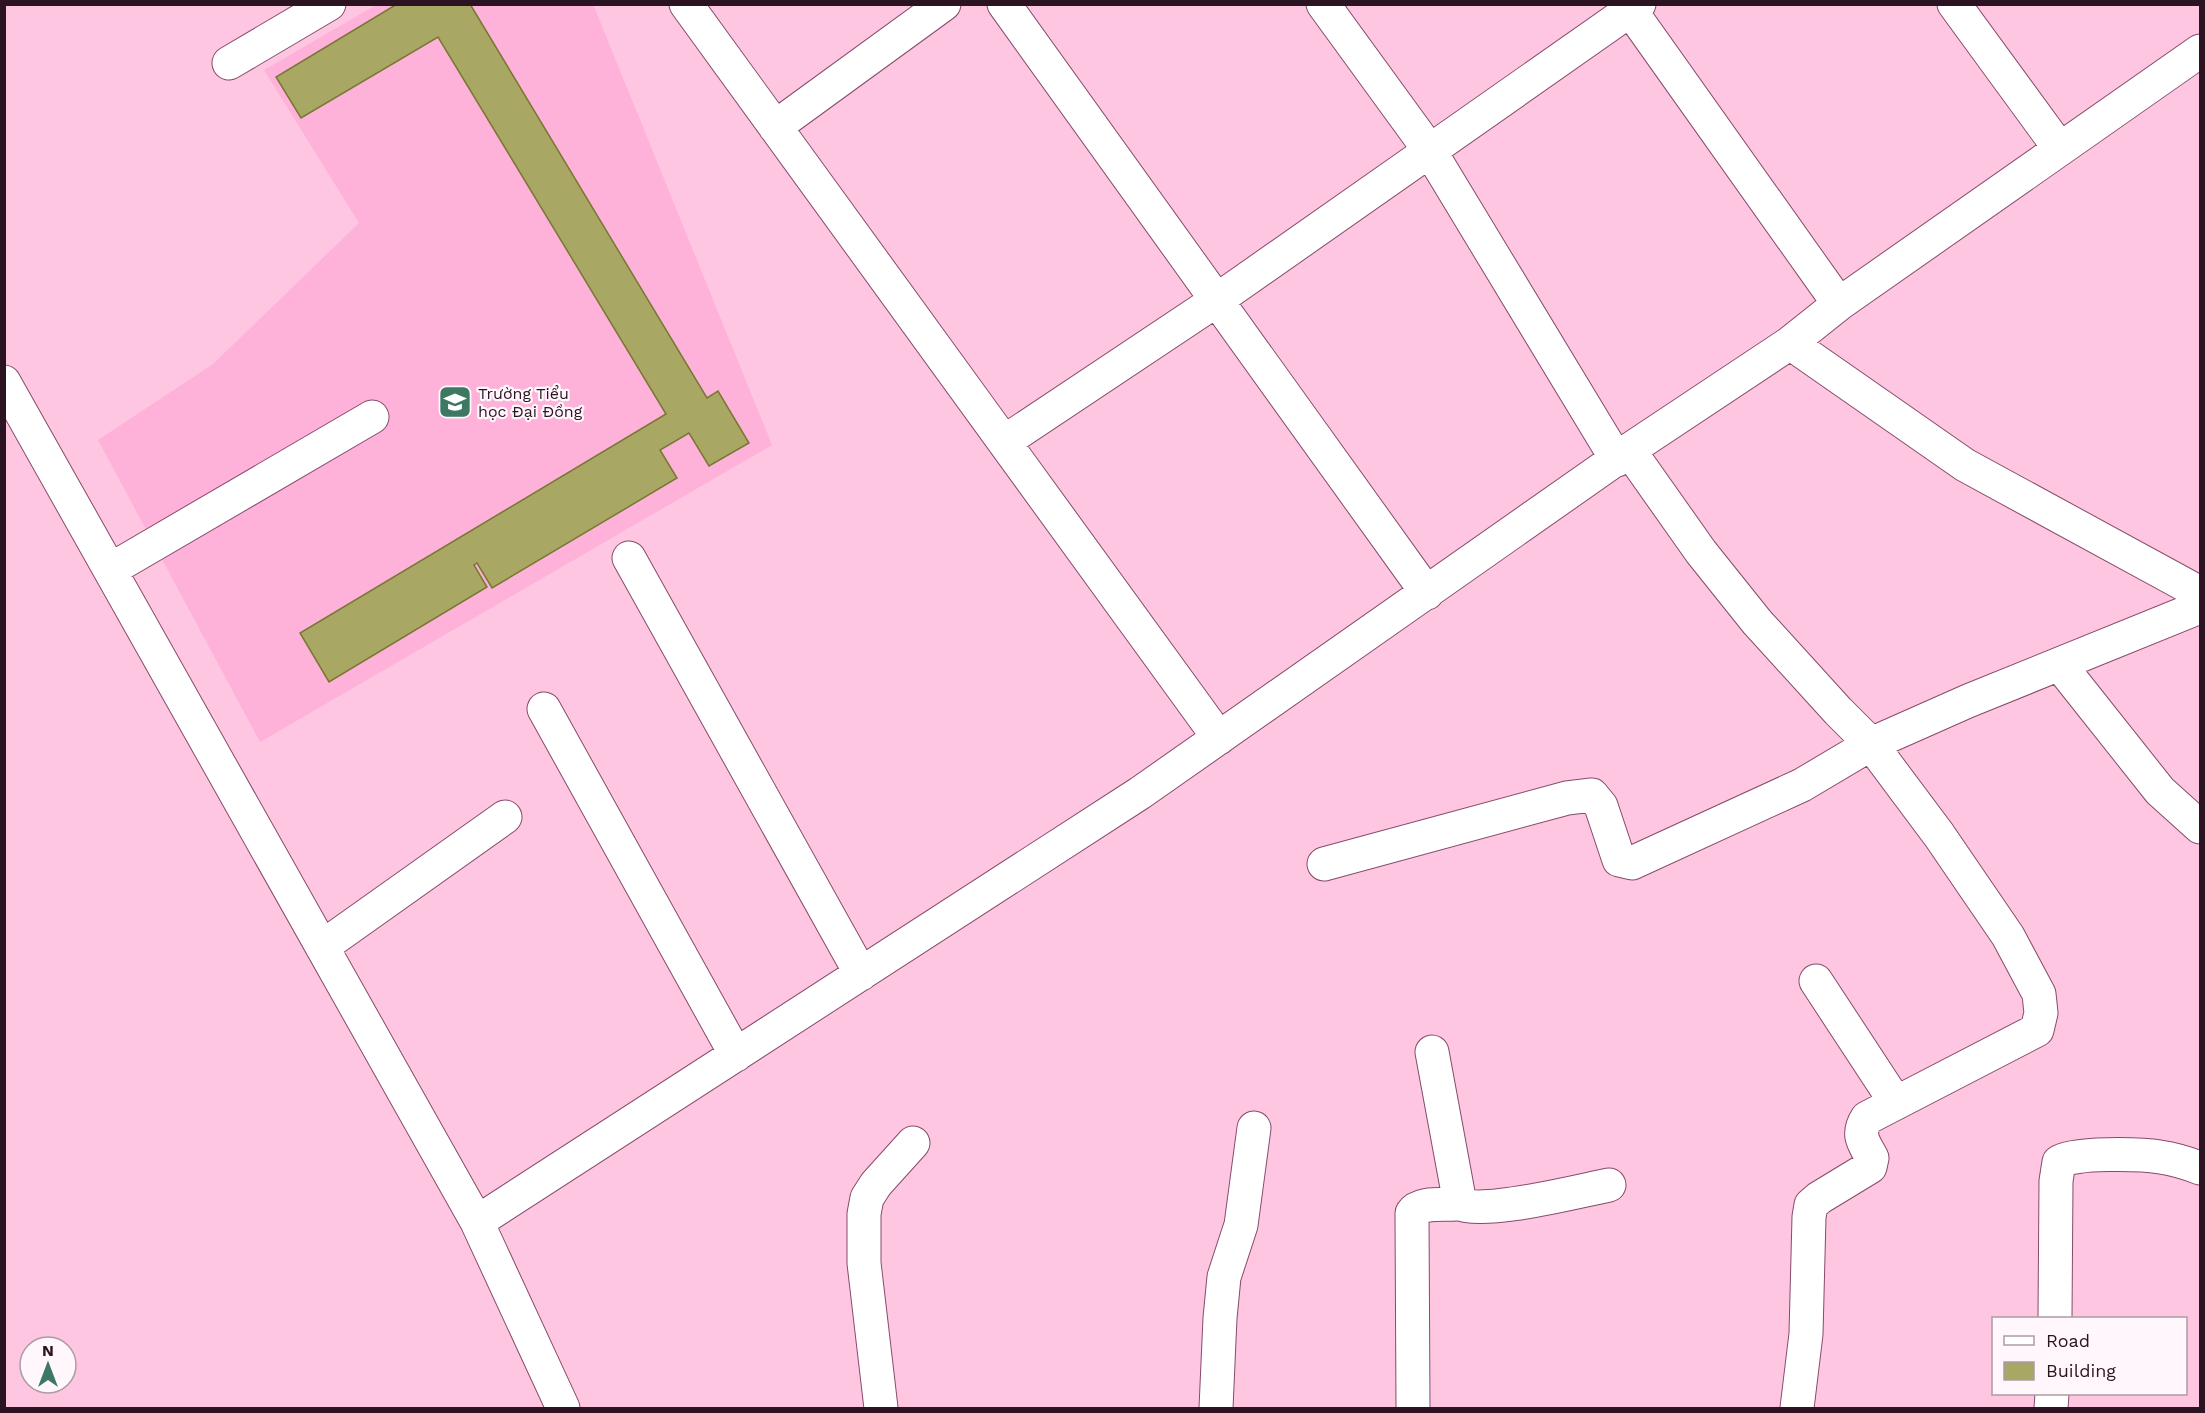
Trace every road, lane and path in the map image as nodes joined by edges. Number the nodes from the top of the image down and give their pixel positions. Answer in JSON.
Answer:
{"nodes":[{"id":1,"x":329,"y":4,"type":"edge"},
{"id":2,"x":686,"y":4,"type":"edge"},
{"id":3,"x":944,"y":4,"type":"edge"},
{"id":4,"x":1004,"y":4,"type":"edge"},
{"id":5,"x":1323,"y":4,"type":"edge"},
{"id":6,"x":1954,"y":4,"type":"edge"},
{"id":7,"x":1631,"y":6,"type":"edge"},
{"id":8,"x":2200,"y":51,"type":"edge"},
{"id":9,"x":230,"y":63,"type":"dead end"},
{"id":10,"x":775,"y":127,"type":"junction"},
{"id":11,"x":2060,"y":149,"type":"junction"},
{"id":12,"x":1430,"y":151,"type":"junction"},
{"id":13,"x":1216,"y":300,"type":"junction"},
{"id":14,"x":1839,"y":304,"type":"junction"},
{"id":15,"x":1790,"y":343,"type":"junction"},
{"id":16,"x":4,"y":382,"type":"edge"},
{"id":17,"x":372,"y":417,"type":"dead end"},
{"id":18,"x":1005,"y":442,"type":"junction"},
{"id":19,"x":1623,"y":455,"type":"junction"},
{"id":20,"x":629,"y":558,"type":"dead end"},
{"id":21,"x":110,"y":570,"type":"junction"},
{"id":22,"x":1427,"y":593,"type":"junction"},
{"id":23,"x":2200,"y":594,"type":"edge"},
{"id":24,"x":2200,"y":607,"type":"edge"},
{"id":25,"x":2060,"y":665,"type":"junction"},
{"id":26,"x":544,"y":708,"type":"dead end"},
{"id":27,"x":1219,"y":738,"type":"junction"},
{"id":28,"x":1871,"y":744,"type":"junction"},
{"id":29,"x":505,"y":817,"type":"dead end"},
{"id":30,"x":2200,"y":827,"type":"edge"},
{"id":31,"x":1324,"y":864,"type":"dead end"},
{"id":32,"x":322,"y":947,"type":"junction"},
{"id":33,"x":861,"y":974,"type":"junction"},
{"id":34,"x":1816,"y":981,"type":"dead end"},
{"id":35,"x":1432,"y":1052,"type":"dead end"},
{"id":36,"x":736,"y":1054,"type":"junction"},
{"id":37,"x":1896,"y":1103,"type":"junction"},
{"id":38,"x":1254,"y":1128,"type":"dead end"},
{"id":39,"x":913,"y":1143,"type":"dead end"},
{"id":40,"x":2200,"y":1168,"type":"edge"},
{"id":41,"x":1609,"y":1185,"type":"dead end"},
{"id":42,"x":1458,"y":1203,"type":"junction"},
{"id":43,"x":477,"y":1222,"type":"junction"},
{"id":44,"x":2055,"y":1317,"type":"edge"},
{"id":45,"x":563,"y":1408,"type":"edge"},
{"id":46,"x":881,"y":1408,"type":"edge"},
{"id":47,"x":1216,"y":1408,"type":"edge"},
{"id":48,"x":1413,"y":1408,"type":"edge"},
{"id":49,"x":1797,"y":1408,"type":"edge"}],
"edges":[{"from":1,"to":9,"type":"street"},
{"from":2,"to":10,"type":"street"},
{"from":3,"to":10,"type":"street"},
{"from":4,"to":13,"type":"street"},
{"from":5,"to":12,"type":"street"},
{"from":6,"to":11,"type":"street"},
{"from":7,"to":12,"type":"street"},
{"from":7,"to":14,"type":"street"},
{"from":8,"to":11,"type":"street"},
{"from":10,"to":18,"type":"street"},
{"from":11,"to":14,"type":"street"},
{"from":12,"to":13,"type":"street"},
{"from":12,"to":19,"type":"street"},
{"from":13,"to":18,"type":"street"},
{"from":13,"to":22,"type":"street"},
{"from":14,"to":15,"type":"street"},
{"from":15,"to":19,"type":"street"},
{"from":15,"to":23,"type":"street"},
{"from":16,"to":21,"type":"street"},
{"from":17,"to":21,"type":"street"},
{"from":18,"to":27,"type":"street"},
{"from":19,"to":22,"type":"street"},
{"from":19,"to":28,"type":"street"},
{"from":20,"to":33,"type":"street"},
{"from":21,"to":32,"type":"street"},
{"from":22,"to":27,"type":"street"},
{"from":24,"to":25,"type":"street"},
{"from":25,"to":28,"type":"street"},
{"from":25,"to":30,"type":"street"},
{"from":26,"to":36,"type":"street"},
{"from":27,"to":33,"type":"street"},
{"from":28,"to":31,"type":"street"},
{"from":28,"to":37,"type":"street"},
{"from":29,"to":32,"type":"street"},
{"from":32,"to":43,"type":"street"},
{"from":33,"to":36,"type":"street"},
{"from":34,"to":37,"type":"street"},
{"from":35,"to":42,"type":"street"},
{"from":36,"to":43,"type":"street"},
{"from":37,"to":49,"type":"street"},
{"from":38,"to":47,"type":"street"},
{"from":39,"to":46,"type":"street"},
{"from":40,"to":44,"type":"street"},
{"from":41,"to":42,"type":"street"},
{"from":42,"to":48,"type":"street"},
{"from":43,"to":45,"type":"street"}]}
